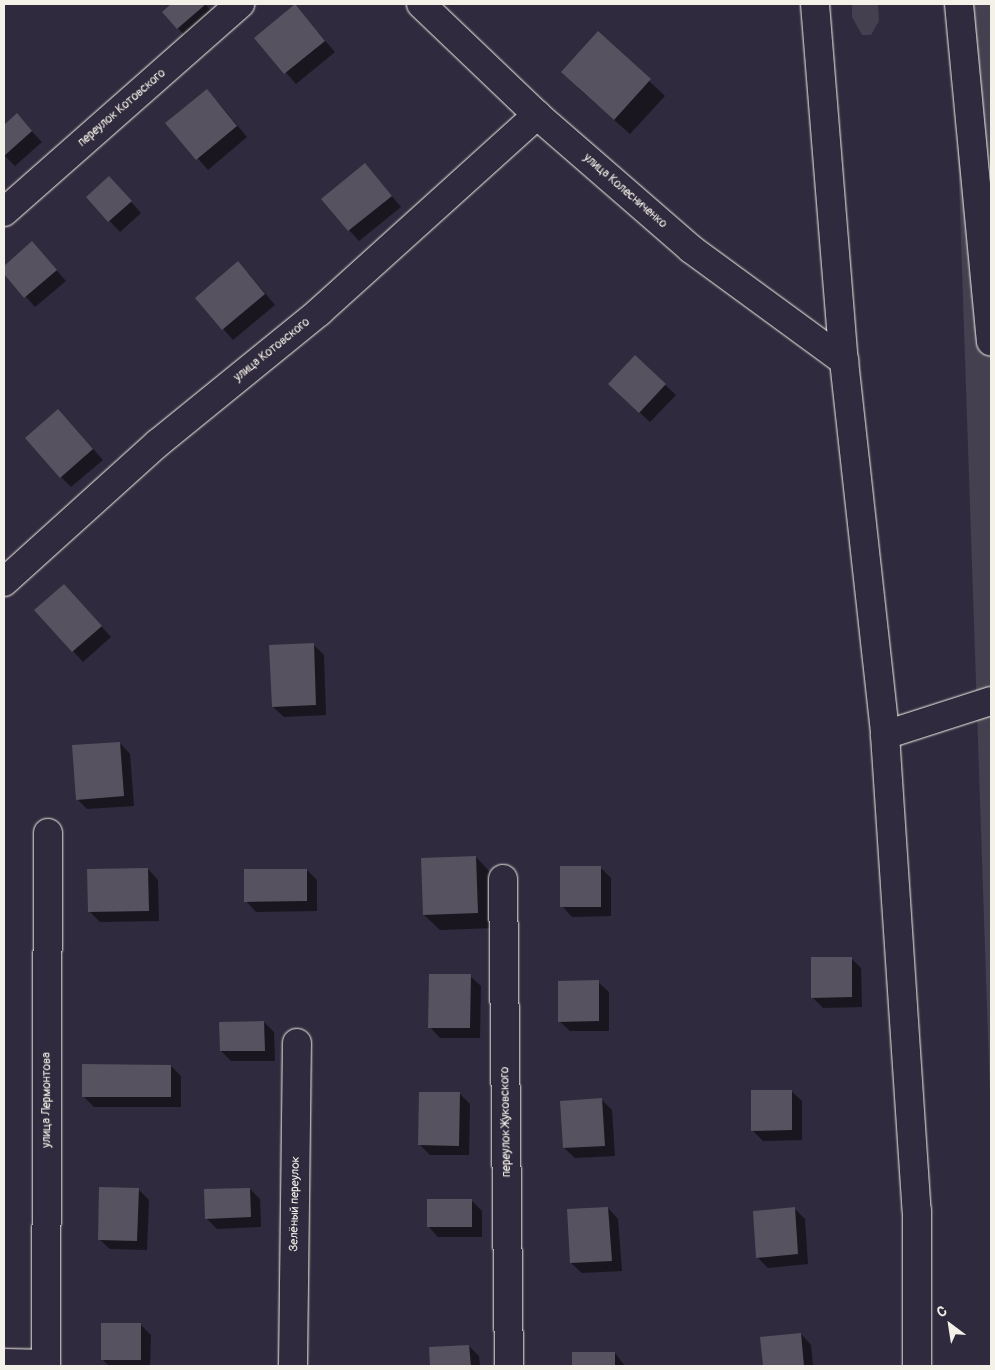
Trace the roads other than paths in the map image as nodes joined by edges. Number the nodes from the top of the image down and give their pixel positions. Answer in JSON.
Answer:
{"nodes":[{"id":1,"x":240,"y":4,"type":"edge"},
{"id":2,"x":421,"y":4,"type":"edge"},
{"id":3,"x":960,"y":4,"type":"edge"},
{"id":4,"x":811,"y":8,"type":"edge"},
{"id":5,"x":537,"y":114,"type":"junction"},
{"id":6,"x":4,"y":212,"type":"edge"},
{"id":7,"x":991,"y":342,"type":"edge"},
{"id":8,"x":844,"y":360,"type":"junction"},
{"id":9,"x":4,"y":582,"type":"edge"},
{"id":10,"x":991,"y":701,"type":"edge"},
{"id":11,"x":885,"y":735,"type":"junction"},
{"id":12,"x":48,"y":833,"type":"dead end"},
{"id":13,"x":503,"y":878,"type":"dead end"},
{"id":14,"x":297,"y":1043,"type":"dead end"},
{"id":15,"x":4,"y":1363,"type":"edge"},
{"id":16,"x":46,"y":1365,"type":"edge"},
{"id":17,"x":293,"y":1366,"type":"edge"},
{"id":18,"x":509,"y":1366,"type":"edge"},
{"id":19,"x":917,"y":1366,"type":"edge"}],
"edges":[{"from":1,"to":6,"type":"street","name":"переулок Котовского"},
{"from":2,"to":5,"type":"street","name":"улица Колесниченко"},
{"from":3,"to":7,"type":"street"},
{"from":4,"to":8,"type":"street"},
{"from":5,"to":8,"type":"street","name":"улица Колесниченко"},
{"from":5,"to":9,"type":"street","name":"улица Котовского"},
{"from":8,"to":11,"type":"street"},
{"from":10,"to":11,"type":"street"},
{"from":11,"to":19,"type":"street"},
{"from":12,"to":16,"type":"street","name":"улица Лермонтова"},
{"from":13,"to":18,"type":"street","name":"переулок Жуковского"},
{"from":14,"to":17,"type":"street","name":"Зелёный переулок"},
{"from":15,"to":16,"type":"street"}]}
